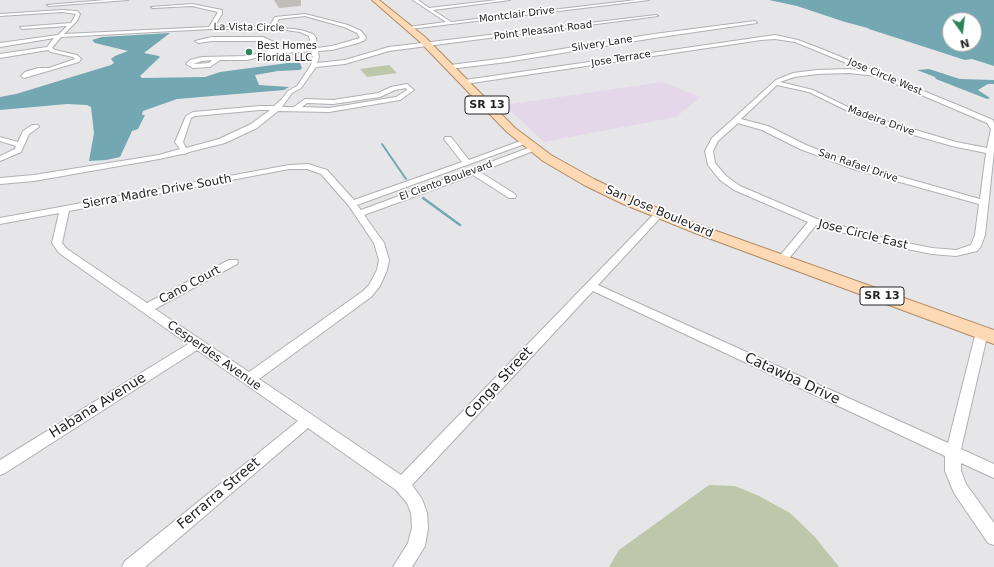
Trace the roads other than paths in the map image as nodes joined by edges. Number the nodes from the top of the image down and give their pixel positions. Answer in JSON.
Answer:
{"nodes":[{"id":1,"x":126,"y":0,"type":"edge"},
{"id":2,"x":375,"y":0,"type":"edge"},
{"id":3,"x":415,"y":0,"type":"edge"},
{"id":4,"x":508,"y":0,"type":"edge"},
{"id":5,"x":647,"y":0,"type":"edge"},
{"id":6,"x":210,"y":4,"type":"dead end"},
{"id":7,"x":42,"y":5,"type":"dead end"},
{"id":8,"x":202,"y":6,"type":"junction"},
{"id":9,"x":153,"y":7,"type":"dead end"},
{"id":10,"x":428,"y":9,"type":"junction"},
{"id":11,"x":0,"y":15,"type":"edge"},
{"id":12,"x":656,"y":16,"type":"dead end"},
{"id":13,"x":755,"y":22,"type":"dead end"},
{"id":14,"x":450,"y":23,"type":"junction"},
{"id":15,"x":71,"y":24,"type":"junction"},
{"id":16,"x":141,"y":24,"type":"dead end"},
{"id":17,"x":271,"y":27,"type":"junction"},
{"id":18,"x":22,"y":28,"type":"dead end"},
{"id":19,"x":211,"y":28,"type":"junction"},
{"id":20,"x":410,"y":28,"type":"junction"},
{"id":21,"x":136,"y":31,"type":"junction"},
{"id":22,"x":59,"y":36,"type":"junction"},
{"id":23,"x":778,"y":38,"type":"joint"},
{"id":24,"x":198,"y":41,"type":"dead end"},
{"id":25,"x":0,"y":45,"type":"edge"},
{"id":26,"x":429,"y":45,"type":"junction"},
{"id":27,"x":49,"y":48,"type":"junction"},
{"id":28,"x":315,"y":50,"type":"junction"},
{"id":29,"x":270,"y":52,"type":"junction"},
{"id":30,"x":369,"y":54,"type":"junction"},
{"id":31,"x":0,"y":56,"type":"edge"},
{"id":32,"x":377,"y":57,"type":"junction"},
{"id":33,"x":219,"y":58,"type":"dead end"},
{"id":34,"x":351,"y":62,"type":"junction"},
{"id":35,"x":450,"y":66,"type":"junction"},
{"id":36,"x":313,"y":67,"type":"junction"},
{"id":37,"x":49,"y":70,"type":"dead end"},
{"id":38,"x":876,"y":74,"type":"junction"},
{"id":39,"x":465,"y":82,"type":"junction"},
{"id":40,"x":775,"y":83,"type":"junction"},
{"id":41,"x":380,"y":95,"type":"junction"},
{"id":42,"x":391,"y":100,"type":"junction"},
{"id":43,"x":276,"y":108,"type":"junction"},
{"id":44,"x":296,"y":109,"type":"junction"},
{"id":45,"x":736,"y":120,"type":"junction"},
{"id":46,"x":35,"y":127,"type":"dead end"},
{"id":47,"x":993,"y":127,"type":"edge"},
{"id":48,"x":0,"y":139,"type":"edge"},
{"id":49,"x":448,"y":139,"type":"dead end"},
{"id":50,"x":20,"y":145,"type":"junction"},
{"id":51,"x":530,"y":145,"type":"junction"},
{"id":52,"x":990,"y":151,"type":"junction"},
{"id":53,"x":185,"y":152,"type":"junction"},
{"id":54,"x":0,"y":158,"type":"edge"},
{"id":55,"x":467,"y":163,"type":"junction"},
{"id":56,"x":473,"y":171,"type":"junction"},
{"id":57,"x":0,"y":181,"type":"edge"},
{"id":58,"x":512,"y":196,"type":"dead end"},
{"id":59,"x":984,"y":203,"type":"junction"},
{"id":60,"x":352,"y":204,"type":"junction"},
{"id":61,"x":65,"y":209,"type":"junction"},
{"id":62,"x":358,"y":214,"type":"junction"},
{"id":63,"x":660,"y":214,"type":"junction"},
{"id":64,"x":0,"y":221,"type":"edge"},
{"id":65,"x":814,"y":221,"type":"junction"},
{"id":66,"x":782,"y":260,"type":"junction"},
{"id":67,"x":233,"y":262,"type":"dead end"},
{"id":68,"x":591,"y":286,"type":"junction"},
{"id":69,"x":147,"y":308,"type":"junction"},
{"id":70,"x":988,"y":334,"type":"edge"},
{"id":71,"x":197,"y":344,"type":"junction"},
{"id":72,"x":248,"y":380,"type":"junction"},
{"id":73,"x":307,"y":421,"type":"junction"},
{"id":74,"x":953,"y":452,"type":"junction"},
{"id":75,"x":0,"y":468,"type":"edge"},
{"id":76,"x":994,"y":471,"type":"edge"},
{"id":77,"x":402,"y":486,"type":"junction"},
{"id":78,"x":994,"y":537,"type":"edge"},
{"id":79,"x":131,"y":567,"type":"edge"},
{"id":80,"x":402,"y":567,"type":"edge"}],
"edges":[{"from":1,"to":7,"type":"street"},
{"from":2,"to":20,"type":"main road","name":"San Jose Boulevard","number":"SR 13"},
{"from":3,"to":10,"type":"street"},
{"from":4,"to":10,"type":"street"},
{"from":5,"to":14,"type":"street","name":"Montclair Drive"},
{"from":6,"to":8,"type":"street"},
{"from":8,"to":9,"type":"street"},
{"from":8,"to":19,"type":"street"},
{"from":10,"to":14,"type":"street"},
{"from":11,"to":15,"type":"street"},
{"from":12,"to":26,"type":"street","name":"Point Pleasant Road"},
{"from":13,"to":35,"type":"street","name":"Silvery Lane"},
{"from":14,"to":20,"type":"street","name":"Montclair Drive"},
{"from":15,"to":18,"type":"street"},
{"from":15,"to":22,"type":"street"},
{"from":16,"to":21,"type":"street"},
{"from":17,"to":19,"type":"street","name":"La Vista Circle"},
{"from":17,"to":28,"type":"street","name":"La Vista Circle"},
{"from":17,"to":28,"type":"street"},
{"from":19,"to":21,"type":"street","name":"La Vista Circle"},
{"from":20,"to":26,"type":"main road","name":"San Jose Boulevard","number":"SR 13"},
{"from":21,"to":22,"type":"street","name":"La Vista Circle"},
{"from":22,"to":25,"type":"street","name":"La Vista Circle"},
{"from":22,"to":27,"type":"street"},
{"from":23,"to":38,"type":"street","name":"Jose Circle West"},
{"from":23,"to":39,"type":"street","name":"Jose Terrace"},
{"from":24,"to":29,"type":"street"},
{"from":26,"to":30,"type":"street","name":"Point Pleasant Road"},
{"from":26,"to":32,"type":"street","name":"Point Pleasant Road"},
{"from":26,"to":35,"type":"main road","name":"San Jose Boulevard","number":"SR 13"},
{"from":27,"to":31,"type":"street"},
{"from":27,"to":37,"type":"street"},
{"from":28,"to":29,"type":"street"},
{"from":28,"to":36,"type":"street"},
{"from":29,"to":33,"type":"street"},
{"from":30,"to":32,"type":"street"},
{"from":30,"to":34,"type":"street","name":"Point Pleasant Road"},
{"from":32,"to":34,"type":"street","name":"Point Pleasant Road"},
{"from":34,"to":36,"type":"street","name":"Point Pleasant Road"},
{"from":35,"to":39,"type":"main road","name":"San Jose Boulevard","number":"SR 13"},
{"from":36,"to":43,"type":"street"},
{"from":38,"to":40,"type":"street"},
{"from":38,"to":47,"type":"street","name":"Jose Circle West"},
{"from":39,"to":51,"type":"main road","name":"San Jose Boulevard","number":"SR 13"},
{"from":40,"to":45,"type":"street"},
{"from":40,"to":52,"type":"street","name":"Madeira Drive"},
{"from":41,"to":42,"type":"street"},
{"from":41,"to":42,"type":"street"},
{"from":41,"to":44,"type":"street"},
{"from":42,"to":44,"type":"street"},
{"from":43,"to":44,"type":"street"},
{"from":43,"to":53,"type":"street"},
{"from":43,"to":53,"type":"street"},
{"from":45,"to":59,"type":"street","name":"San Rafael Drive"},
{"from":45,"to":65,"type":"street"},
{"from":46,"to":50,"type":"street"},
{"from":47,"to":52,"type":"street"},
{"from":48,"to":50,"type":"street"},
{"from":49,"to":55,"type":"street"},
{"from":50,"to":54,"type":"street"},
{"from":51,"to":55,"type":"street","name":"El Ciento Boulevard"},
{"from":51,"to":56,"type":"street","name":"El Ciento Boulevard"},
{"from":51,"to":63,"type":"main road","name":"San Jose Boulevard","number":"SR 13"},
{"from":52,"to":59,"type":"street"},
{"from":53,"to":57,"type":"street"},
{"from":55,"to":60,"type":"street","name":"El Ciento Boulevard"},
{"from":56,"to":58,"type":"street"},
{"from":56,"to":62,"type":"street","name":"El Ciento Boulevard"},
{"from":59,"to":65,"type":"street","name":"Jose Circle East"},
{"from":60,"to":61,"type":"street","name":"Sierra Madre Drive South"},
{"from":60,"to":62,"type":"street"},
{"from":61,"to":64,"type":"street","name":"Sierra Madre Drive South"},
{"from":61,"to":69,"type":"street","name":"Cesperdes Avenue"},
{"from":62,"to":72,"type":"street"},
{"from":63,"to":66,"type":"main road","name":"San Jose Boulevard","number":"SR 13"},
{"from":63,"to":68,"type":"street","name":"Conga Street"},
{"from":65,"to":66,"type":"street","name":"Jose Circle East"},
{"from":66,"to":70,"type":"main road","name":"San Jose Boulevard","number":"SR 13"},
{"from":67,"to":69,"type":"street","name":"Cano Court"},
{"from":68,"to":74,"type":"street","name":"Catawba Drive"},
{"from":68,"to":77,"type":"street","name":"Conga Street"},
{"from":69,"to":71,"type":"street","name":"Cesperdes Avenue"},
{"from":70,"to":74,"type":"street"},
{"from":71,"to":72,"type":"street","name":"Cesperdes Avenue"},
{"from":71,"to":75,"type":"street","name":"Habana Avenue"},
{"from":72,"to":73,"type":"street","name":"Cesperdes Avenue"},
{"from":73,"to":77,"type":"street","name":"Cesperdes Avenue"},
{"from":73,"to":79,"type":"street","name":"Ferrarra Street"},
{"from":74,"to":76,"type":"street","name":"Catawba Drive"},
{"from":74,"to":78,"type":"street"},
{"from":77,"to":80,"type":"street"}]}
